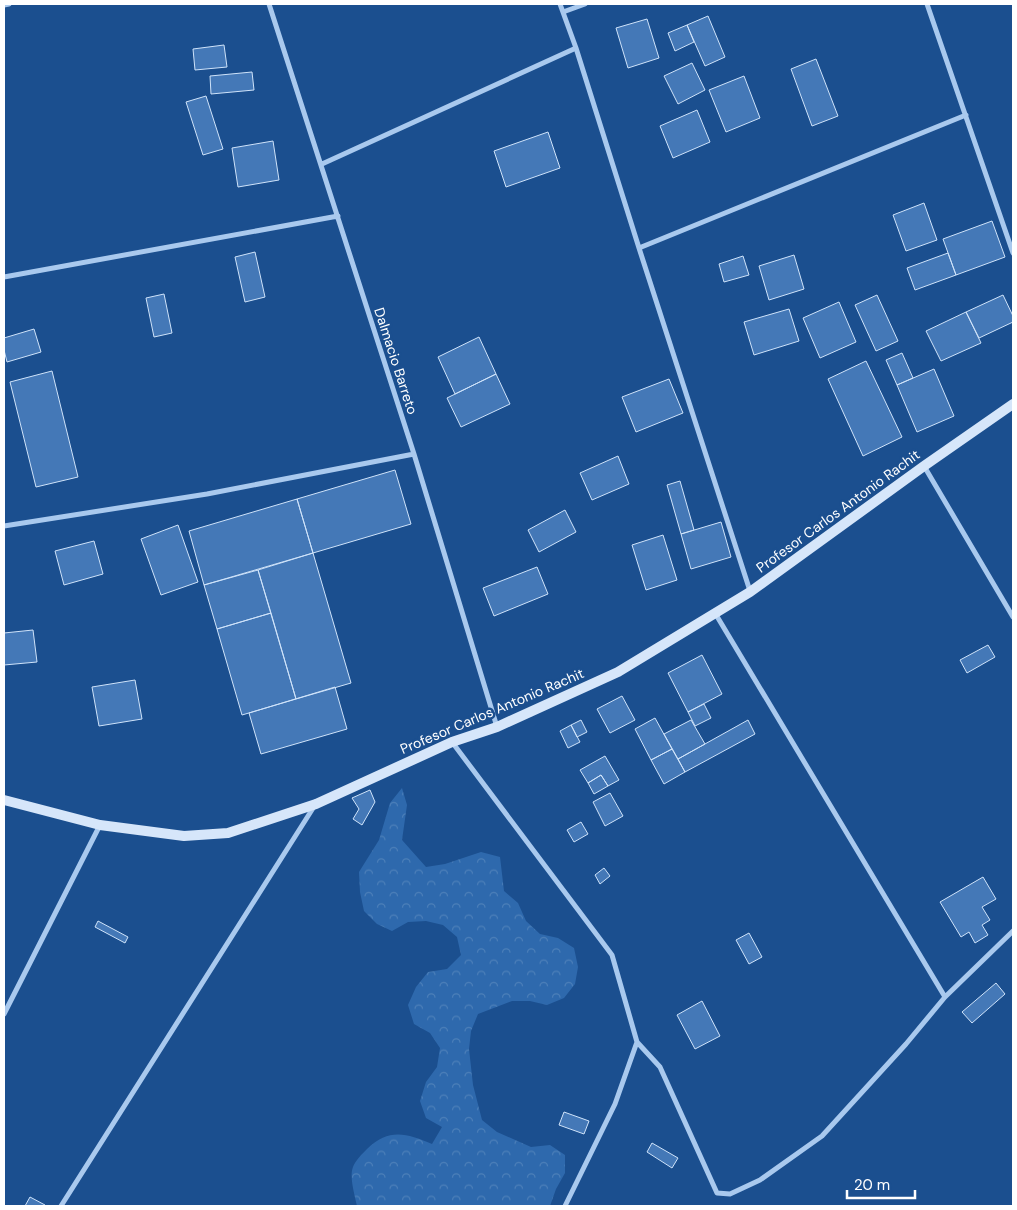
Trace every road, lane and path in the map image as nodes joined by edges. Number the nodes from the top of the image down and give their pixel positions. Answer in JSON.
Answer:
{"nodes":[{"id":1,"x":9,"y":4,"type":"edge"},
{"id":2,"x":269,"y":4,"type":"edge"},
{"id":3,"x":560,"y":4,"type":"edge"},
{"id":4,"x":585,"y":4,"type":"edge"},
{"id":5,"x":927,"y":4,"type":"edge"},
{"id":6,"x":4,"y":5,"type":"edge"},
{"id":7,"x":563,"y":12,"type":"junction"},
{"id":8,"x":576,"y":48,"type":"junction"},
{"id":9,"x":966,"y":115,"type":"junction"},
{"id":10,"x":322,"y":164,"type":"junction"},
{"id":11,"x":338,"y":216,"type":"junction"},
{"id":12,"x":639,"y":248,"type":"junction"},
{"id":13,"x":1013,"y":253,"type":"edge"},
{"id":14,"x":4,"y":277,"type":"edge"},
{"id":15,"x":1013,"y":404,"type":"edge"},
{"id":16,"x":414,"y":454,"type":"junction"},
{"id":17,"x":924,"y":466,"type":"junction"},
{"id":18,"x":4,"y":526,"type":"edge"},
{"id":19,"x":750,"y":592,"type":"junction"},
{"id":20,"x":714,"y":612,"type":"junction"},
{"id":21,"x":1013,"y":617,"type":"edge"},
{"id":22,"x":497,"y":727,"type":"junction"},
{"id":23,"x":452,"y":742,"type":"junction"},
{"id":24,"x":4,"y":800,"type":"edge"},
{"id":25,"x":316,"y":804,"type":"junction"},
{"id":26,"x":100,"y":825,"type":"junction"},
{"id":27,"x":1013,"y":931,"type":"edge"},
{"id":28,"x":945,"y":997,"type":"junction"},
{"id":29,"x":4,"y":1014,"type":"edge"},
{"id":30,"x":637,"y":1042,"type":"junction"},
{"id":31,"x":61,"y":1206,"type":"edge"},
{"id":32,"x":565,"y":1206,"type":"edge"}],
"edges":[{"from":1,"to":6,"type":"street"},
{"from":2,"to":10,"type":"street","name":"Dalmacio Barreto"},
{"from":3,"to":7,"type":"street"},
{"from":4,"to":7,"type":"street"},
{"from":5,"to":9,"type":"street"},
{"from":7,"to":8,"type":"street"},
{"from":8,"to":10,"type":"street"},
{"from":8,"to":12,"type":"street"},
{"from":9,"to":12,"type":"street"},
{"from":9,"to":13,"type":"street"},
{"from":10,"to":11,"type":"street","name":"Dalmacio Barreto"},
{"from":11,"to":14,"type":"street"},
{"from":11,"to":16,"type":"street","name":"Dalmacio Barreto"},
{"from":12,"to":19,"type":"street"},
{"from":15,"to":17,"type":"main road","name":"Profesor Carlos Antonio Rachit"},
{"from":16,"to":18,"type":"street"},
{"from":16,"to":22,"type":"street","name":"Dalmacio Barreto"},
{"from":17,"to":19,"type":"main road","name":"Profesor Carlos Antonio Rachit"},
{"from":17,"to":21,"type":"street"},
{"from":19,"to":20,"type":"main road","name":"Profesor Carlos Antonio Rachit"},
{"from":20,"to":22,"type":"main road","name":"Profesor Carlos Antonio Rachit"},
{"from":20,"to":28,"type":"street"},
{"from":22,"to":23,"type":"main road","name":"Profesor Carlos Antonio Rachit"},
{"from":23,"to":25,"type":"main road","name":"Profesor Carlos Antonio Rachit"},
{"from":23,"to":30,"type":"street"},
{"from":24,"to":26,"type":"main road","name":"Profesor Carlos Antonio Rachit"},
{"from":25,"to":26,"type":"main road","name":"Profesor Carlos Antonio Rachit"},
{"from":25,"to":31,"type":"street"},
{"from":26,"to":29,"type":"street"},
{"from":27,"to":28,"type":"street"},
{"from":28,"to":30,"type":"street"},
{"from":30,"to":32,"type":"street"}]}
